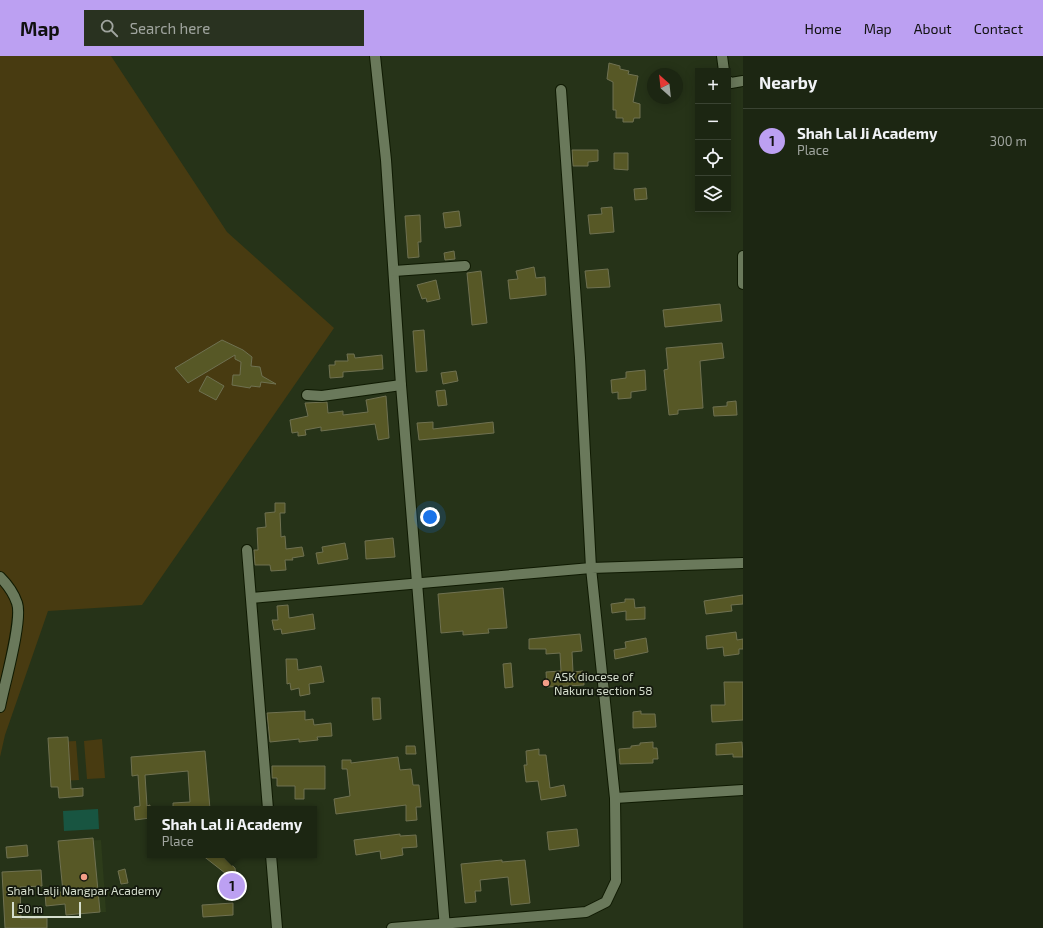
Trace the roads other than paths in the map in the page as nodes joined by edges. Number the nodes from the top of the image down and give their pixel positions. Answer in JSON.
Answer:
{"nodes":[{"id":1,"x":375,"y":56,"type":"edge"},
{"id":2,"x":722,"y":56,"type":"edge"},
{"id":3,"x":724,"y":68,"type":"edge"},
{"id":4,"x":743,"y":81,"type":"edge"},
{"id":5,"x":731,"y":84,"type":"edge"},
{"id":6,"x":561,"y":90,"type":"dead end"},
{"id":7,"x":743,"y":256,"type":"edge"},
{"id":8,"x":465,"y":266,"type":"dead end"},
{"id":9,"x":394,"y":271,"type":"junction"},
{"id":10,"x":743,"y":284,"type":"edge"},
{"id":11,"x":401,"y":385,"type":"junction"},
{"id":12,"x":307,"y":395,"type":"dead end"},
{"id":13,"x":247,"y":550,"type":"dead end"},
{"id":14,"x":743,"y":563,"type":"edge"},
{"id":15,"x":591,"y":568,"type":"junction"},
{"id":16,"x":0,"y":577,"type":"edge"},
{"id":17,"x":417,"y":585,"type":"junction"},
{"id":18,"x":252,"y":598,"type":"junction"},
{"id":19,"x":0,"y":707,"type":"edge"},
{"id":20,"x":743,"y":790,"type":"edge"},
{"id":21,"x":615,"y":798,"type":"junction"},
{"id":22,"x":268,"y":806,"type":"edge"},
{"id":23,"x":271,"y":858,"type":"edge"},
{"id":24,"x":445,"y":927,"type":"edge"},
{"id":25,"x":276,"y":928,"type":"edge"},
{"id":26,"x":392,"y":928,"type":"edge"}],
"edges":[{"from":1,"to":9,"type":"street"},
{"from":2,"to":3,"type":"street"},
{"from":4,"to":5,"type":"street"},
{"from":6,"to":15,"type":"street"},
{"from":7,"to":10,"type":"street"},
{"from":8,"to":9,"type":"street"},
{"from":9,"to":11,"type":"street"},
{"from":11,"to":12,"type":"street"},
{"from":11,"to":17,"type":"street"},
{"from":13,"to":18,"type":"street"},
{"from":14,"to":15,"type":"street"},
{"from":15,"to":17,"type":"street"},
{"from":15,"to":21,"type":"street"},
{"from":16,"to":19,"type":"street"},
{"from":17,"to":18,"type":"street"},
{"from":17,"to":24,"type":"street"},
{"from":18,"to":22,"type":"street"},
{"from":20,"to":21,"type":"street"},
{"from":21,"to":24,"type":"street"},
{"from":23,"to":25,"type":"street"},
{"from":24,"to":26,"type":"street"}]}
